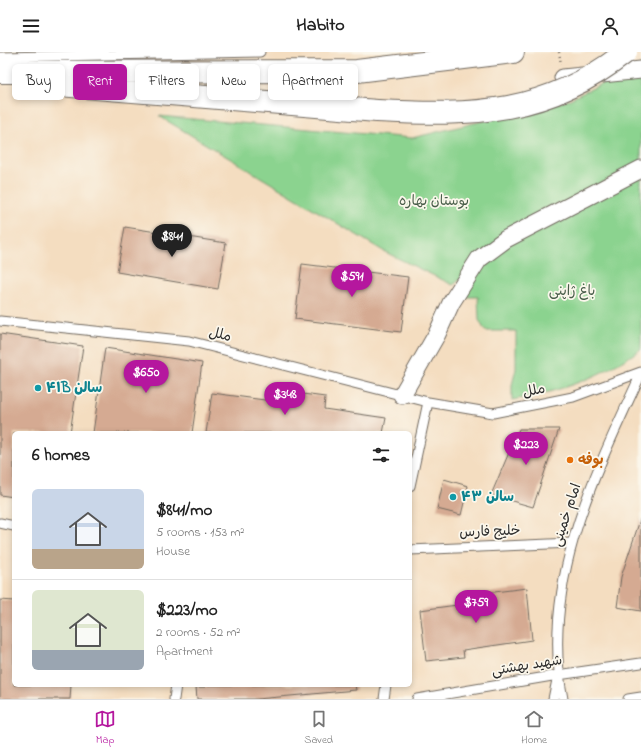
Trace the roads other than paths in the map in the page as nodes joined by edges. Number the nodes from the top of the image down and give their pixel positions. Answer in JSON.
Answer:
{"nodes":[{"id":1,"x":260,"y":52,"type":"edge"},
{"id":2,"x":513,"y":52,"type":"edge"},
{"id":3,"x":626,"y":52,"type":"edge"},
{"id":4,"x":0,"y":57,"type":"edge"},
{"id":5,"x":641,"y":70,"type":"edge"},
{"id":6,"x":0,"y":72,"type":"edge"},
{"id":7,"x":563,"y":78,"type":"dead end"},
{"id":8,"x":0,"y":80,"type":"edge"},
{"id":9,"x":641,"y":169,"type":"edge"},
{"id":10,"x":0,"y":321,"type":"edge"},
{"id":11,"x":641,"y":373,"type":"edge"},
{"id":12,"x":402,"y":395,"type":"junction"},
{"id":13,"x":428,"y":402,"type":"junction"},
{"id":14,"x":412,"y":477,"type":"edge"},
{"id":15,"x":0,"y":523,"type":"edge"},
{"id":16,"x":12,"y":526,"type":"edge"},
{"id":17,"x":572,"y":543,"type":"junction"},
{"id":18,"x":412,"y":550,"type":"edge"},
{"id":19,"x":641,"y":663,"type":"edge"},
{"id":20,"x":558,"y":675,"type":"junction"},
{"id":21,"x":176,"y":687,"type":"edge"},
{"id":22,"x":386,"y":687,"type":"edge"},
{"id":23,"x":641,"y":697,"type":"edge"},
{"id":24,"x":174,"y":699,"type":"edge"},
{"id":25,"x":384,"y":699,"type":"edge"},
{"id":26,"x":417,"y":699,"type":"edge"},
{"id":27,"x":553,"y":699,"type":"edge"},
{"id":28,"x":563,"y":699,"type":"edge"},
{"id":29,"x":628,"y":699,"type":"edge"}],
"edges":[{"from":1,"to":4,"type":"lane"},
{"from":2,"to":6,"type":"highway"},
{"from":3,"to":8,"type":"highway","bridge":true},
{"from":5,"to":7,"type":"street"},
{"from":9,"to":12,"type":"street"},
{"from":10,"to":12,"type":"lane","name":"ملل"},
{"from":11,"to":13,"type":"lane","name":"ملل"},
{"from":11,"to":17,"type":"lane","name":"امام خمینی"},
{"from":12,"to":13,"type":"lane","name":"ملل"},
{"from":13,"to":14,"type":"lane"},
{"from":15,"to":16,"type":"lane"},
{"from":17,"to":18,"type":"lane","name":"خلیج فارس"},
{"from":17,"to":20,"type":"lane","name":"امام خمینی"},
{"from":19,"to":20,"type":"lane","name":"شهید بهشتی"},
{"from":20,"to":26,"type":"lane","name":"شهید بهشتی"},
{"from":20,"to":27,"type":"lane","name":"امام خمینی"},
{"from":20,"to":28,"type":"lane","name":"امام خمینی"},
{"from":21,"to":24,"type":"lane"},
{"from":22,"to":25,"type":"lane"},
{"from":23,"to":29,"type":"lane"}]}
